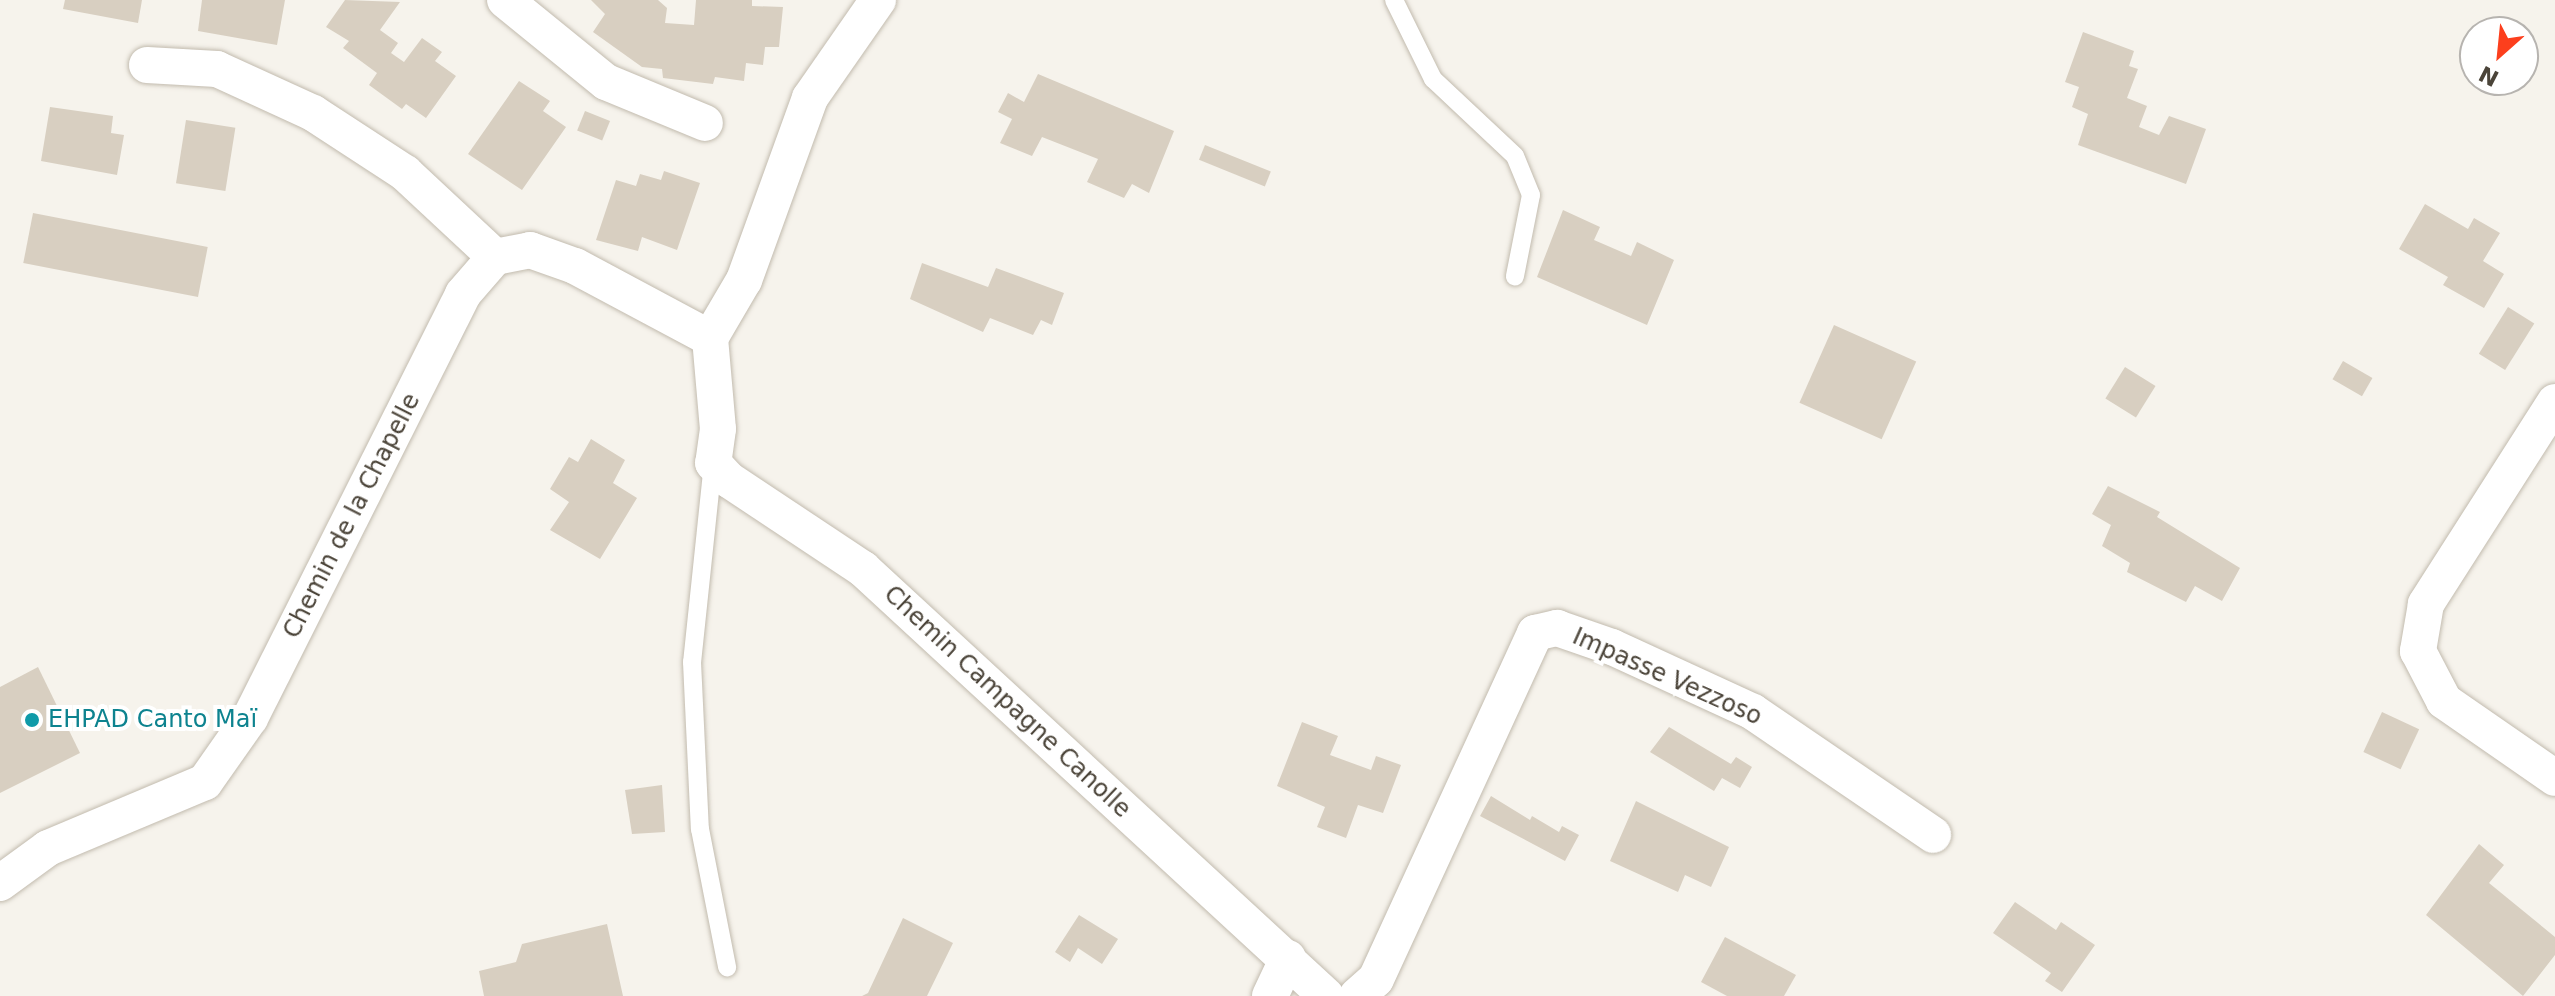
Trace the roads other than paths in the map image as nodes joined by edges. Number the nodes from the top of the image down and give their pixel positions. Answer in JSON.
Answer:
{"nodes":[{"id":1,"x":505,"y":0,"type":"edge"},
{"id":2,"x":878,"y":0,"type":"edge"},
{"id":3,"x":1394,"y":0,"type":"edge"},
{"id":4,"x":147,"y":65,"type":"dead end"},
{"id":5,"x":705,"y":123,"type":"dead end"},
{"id":6,"x":495,"y":257,"type":"junction"},
{"id":7,"x":1515,"y":276,"type":"dead end"},
{"id":8,"x":710,"y":338,"type":"junction"},
{"id":9,"x":2555,"y":402,"type":"edge"},
{"id":10,"x":713,"y":463,"type":"junction"},
{"id":11,"x":2555,"y":778,"type":"edge"},
{"id":12,"x":1933,"y":835,"type":"dead end"},
{"id":13,"x":0,"y":883,"type":"edge"},
{"id":14,"x":1288,"y":958,"type":"junction"},
{"id":15,"x":727,"y":967,"type":"dead end"},
{"id":16,"x":1270,"y":996,"type":"edge"},
{"id":17,"x":1326,"y":996,"type":"edge"},
{"id":18,"x":1357,"y":996,"type":"edge"}],
"edges":[{"from":1,"to":5,"type":"street"},
{"from":2,"to":8,"type":"street"},
{"from":3,"to":7,"type":"lane"},
{"from":4,"to":6,"type":"street"},
{"from":6,"to":8,"type":"street"},
{"from":6,"to":13,"type":"street","name":"Chemin de la Chapelle"},
{"from":8,"to":10,"type":"street"},
{"from":9,"to":11,"type":"street"},
{"from":10,"to":14,"type":"street","name":"Chemin Campagne Canolle"},
{"from":10,"to":15,"type":"lane"},
{"from":12,"to":18,"type":"street","name":"Impasse Vezzoso"},
{"from":14,"to":16,"type":"street"},
{"from":14,"to":17,"type":"street","name":"Chemin Campagne Canolle"}]}
